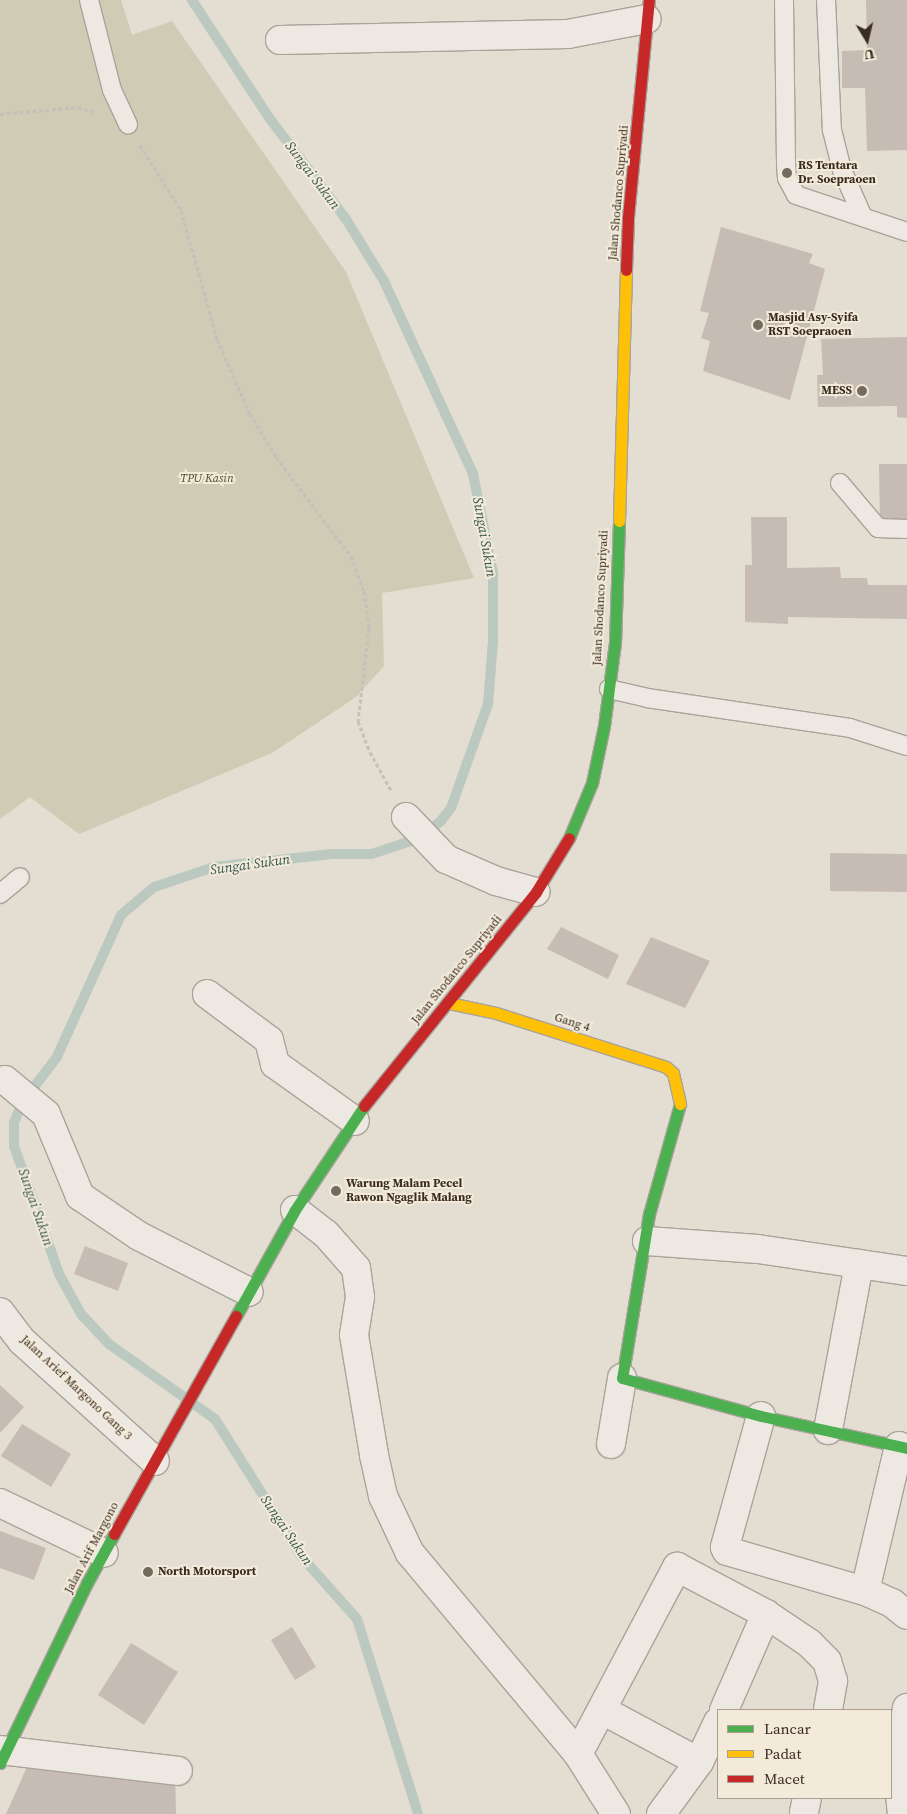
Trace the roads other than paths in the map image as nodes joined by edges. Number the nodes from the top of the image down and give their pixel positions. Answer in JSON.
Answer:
{"nodes":[{"id":1,"x":89,"y":0,"type":"edge"},
{"id":2,"x":784,"y":0,"type":"edge"},
{"id":3,"x":826,"y":0,"type":"edge"},
{"id":4,"x":648,"y":10,"type":"edge"},
{"id":5,"x":280,"y":40,"type":"dead end"},
{"id":6,"x":128,"y":124,"type":"road end"},
{"id":7,"x":863,"y":217,"type":"junction"},
{"id":8,"x":907,"y":232,"type":"edge"},
{"id":9,"x":840,"y":483,"type":"dead end"},
{"id":10,"x":907,"y":529,"type":"edge"},
{"id":11,"x":609,"y":689,"type":"junction"},
{"id":12,"x":907,"y":746,"type":"edge"},
{"id":13,"x":406,"y":817,"type":"road end"},
{"id":14,"x":20,"y":877,"type":"dead end"},
{"id":15,"x":536,"y":892,"type":"junction"},
{"id":16,"x":0,"y":894,"type":"edge"},
{"id":17,"x":207,"y":994,"type":"dead end"},
{"id":18,"x":448,"y":1003,"type":"junction"},
{"id":19,"x":5,"y":1080,"type":"dead end"},
{"id":20,"x":354,"y":1121,"type":"junction"},
{"id":21,"x":295,"y":1210,"type":"junction"},
{"id":22,"x":647,"y":1241,"type":"junction"},
{"id":23,"x":859,"y":1264,"type":"junction"},
{"id":24,"x":907,"y":1271,"type":"edge"},
{"id":25,"x":249,"y":1292,"type":"junction"},
{"id":26,"x":0,"y":1312,"type":"edge"},
{"id":27,"x":216,"y":1350,"type":"joint"},
{"id":28,"x":622,"y":1378,"type":"junction"},
{"id":29,"x":760,"y":1416,"type":"junction"},
{"id":30,"x":828,"y":1430,"type":"junction"},
{"id":31,"x":611,"y":1444,"type":"dead end"},
{"id":32,"x":903,"y":1447,"type":"edge"},
{"id":33,"x":155,"y":1461,"type":"junction"},
{"id":34,"x":0,"y":1503,"type":"edge"},
{"id":35,"x":104,"y":1552,"type":"junction"},
{"id":36,"x":865,"y":1591,"type":"junction"},
{"id":37,"x":766,"y":1614,"type":"junction"},
{"id":38,"x":907,"y":1615,"type":"edge"},
{"id":39,"x":907,"y":1708,"type":"edge"},
{"id":40,"x":724,"y":1709,"type":"edge"},
{"id":41,"x":828,"y":1709,"type":"edge"},
{"id":42,"x":602,"y":1710,"type":"junction"},
{"id":43,"x":717,"y":1724,"type":"edge"},
{"id":44,"x":905,"y":1736,"type":"edge"},
{"id":45,"x":578,"y":1754,"type":"junction"},
{"id":46,"x":2,"y":1755,"type":"edge"},
{"id":47,"x":699,"y":1762,"type":"junction"},
{"id":48,"x":178,"y":1772,"type":"dead end"},
{"id":49,"x":616,"y":1814,"type":"edge"},
{"id":50,"x":661,"y":1814,"type":"edge"},
{"id":51,"x":902,"y":1814,"type":"edge"}],
"edges":[{"from":1,"to":6,"type":"lane"},
{"from":2,"to":7,"type":"lane"},
{"from":3,"to":7,"type":"lane"},
{"from":4,"to":5,"type":"street"},
{"from":4,"to":11,"type":"main road","name":"Jalan Shodanco Supriyadi"},
{"from":7,"to":8,"type":"lane"},
{"from":9,"to":10,"type":"lane"},
{"from":11,"to":12,"type":"lane"},
{"from":11,"to":15,"type":"main road","name":"Jalan Shodanco Supriyadi"},
{"from":13,"to":15,"type":"street"},
{"from":14,"to":16,"type":"lane"},
{"from":15,"to":18,"type":"main road","name":"Jalan Shodanco Supriyadi"},
{"from":17,"to":20,"type":"street"},
{"from":18,"to":20,"type":"main road","name":"Jalan Shodanco Supriyadi"},
{"from":18,"to":22,"type":"main road","name":"Gang 4"},
{"from":19,"to":25,"type":"street"},
{"from":20,"to":21,"type":"main road","name":"Jalan Shodanco Supriyadi"},
{"from":21,"to":25,"type":"main road","name":"Jalan Shodanco Supriyadi"},
{"from":21,"to":45,"type":"street"},
{"from":22,"to":23,"type":"street"},
{"from":22,"to":28,"type":"main road"},
{"from":23,"to":24,"type":"street"},
{"from":23,"to":30,"type":"street"},
{"from":25,"to":27,"type":"main road","name":"Jalan Shodanco Supriyadi"},
{"from":26,"to":33,"type":"street","name":"Jalan Arief Margono Gang 3"},
{"from":27,"to":33,"type":"main road","name":"Jalan Arif Margono"},
{"from":28,"to":29,"type":"main road"},
{"from":28,"to":31,"type":"street"},
{"from":29,"to":30,"type":"main road"},
{"from":29,"to":36,"type":"street"},
{"from":30,"to":32,"type":"main road"},
{"from":32,"to":36,"type":"street"},
{"from":33,"to":35,"type":"main road","name":"Jalan Arif Margono"},
{"from":34,"to":35,"type":"street"},
{"from":35,"to":46,"type":"main road","name":"Jalan Arif Margono"},
{"from":36,"to":38,"type":"street"},
{"from":37,"to":40,"type":"street"},
{"from":37,"to":41,"type":"street"},
{"from":37,"to":42,"type":"street"},
{"from":39,"to":44,"type":"street"},
{"from":42,"to":45,"type":"street"},
{"from":42,"to":47,"type":"street"},
{"from":43,"to":47,"type":"street"},
{"from":44,"to":51,"type":"street"},
{"from":45,"to":49,"type":"street"},
{"from":46,"to":48,"type":"street"},
{"from":47,"to":50,"type":"street"}]}
